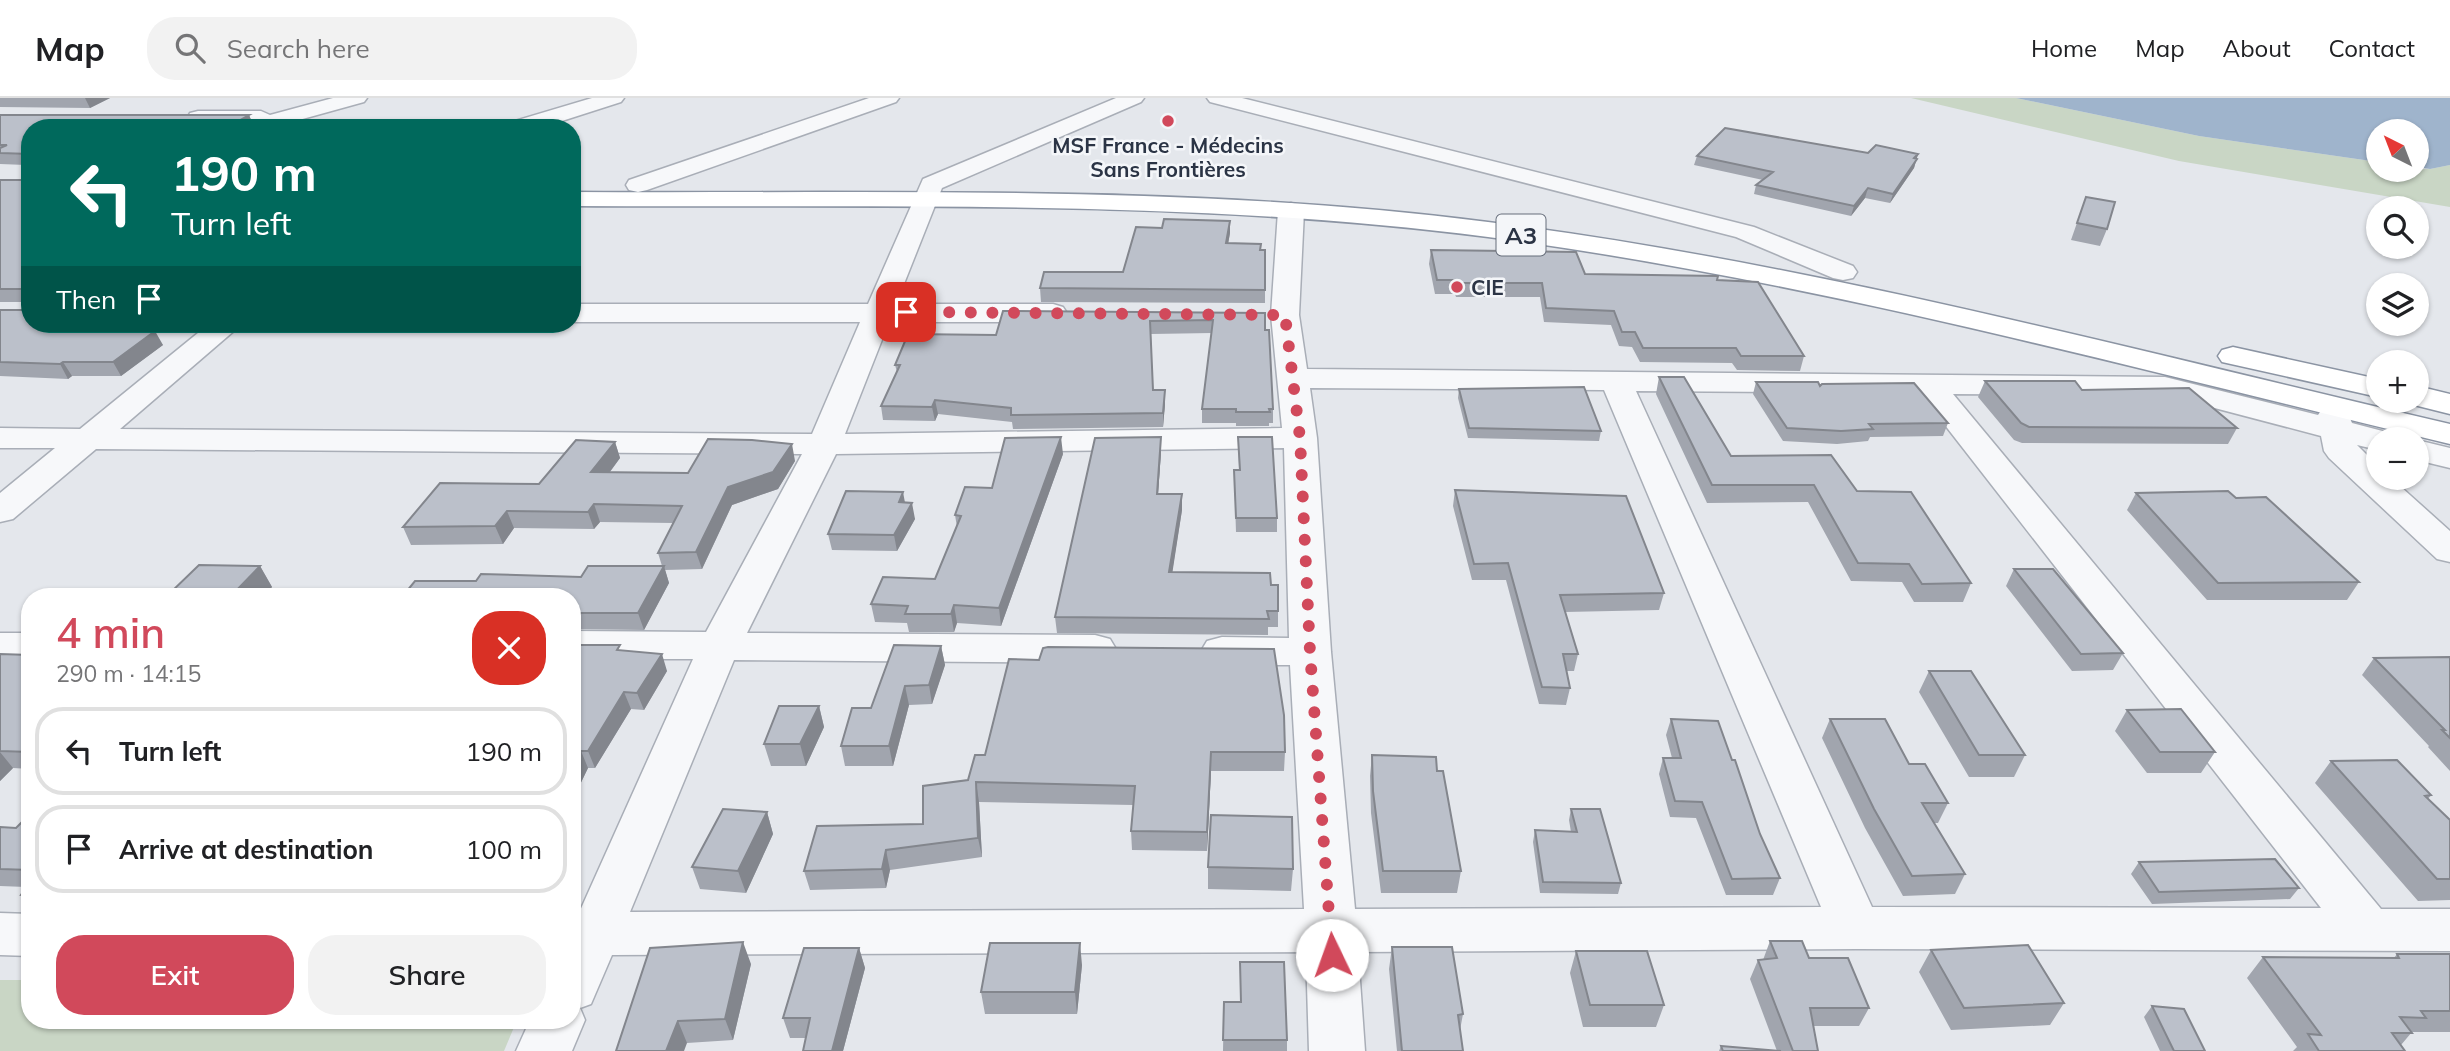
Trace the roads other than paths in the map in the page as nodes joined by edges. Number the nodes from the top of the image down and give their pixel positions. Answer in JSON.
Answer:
{"nodes":[{"id":1,"x":218,"y":98,"type":"edge"},
{"id":2,"x":357,"y":98,"type":"edge"},
{"id":3,"x":614,"y":98,"type":"edge"},
{"id":4,"x":889,"y":98,"type":"edge"},
{"id":5,"x":1134,"y":98,"type":"edge"},
{"id":6,"x":1217,"y":98,"type":"edge"},
{"id":7,"x":178,"y":118,"type":"edge"},
{"id":8,"x":196,"y":119,"type":"edge"},
{"id":9,"x":261,"y":119,"type":"edge"},
{"id":10,"x":283,"y":119,"type":"edge"},
{"id":11,"x":545,"y":119,"type":"edge"},
{"id":12,"x":581,"y":185,"type":"edge"},
{"id":13,"x":638,"y":185,"type":"junction"},
{"id":14,"x":928,"y":193,"type":"junction"},
{"id":15,"x":581,"y":199,"type":"edge"},
{"id":16,"x":1291,"y":211,"type":"junction"},
{"id":17,"x":1843,"y":272,"type":"junction"},
{"id":18,"x":879,"y":312,"type":"junction"},
{"id":19,"x":581,"y":313,"type":"edge"},
{"id":20,"x":1075,"y":313,"type":"edge"},
{"id":21,"x":216,"y":333,"type":"edge"},
{"id":22,"x":2158,"y":340,"type":"dead end"},
{"id":23,"x":2212,"y":352,"type":"dead end"},
{"id":24,"x":1295,"y":379,"type":"junction"},
{"id":25,"x":1615,"y":380,"type":"junction"},
{"id":26,"x":1928,"y":383,"type":"junction"},
{"id":27,"x":2366,"y":385,"type":"edge"},
{"id":28,"x":2429,"y":399,"type":"edge"},
{"id":29,"x":2450,"y":404,"type":"edge"},
{"id":30,"x":2334,"y":418,"type":"junction"},
{"id":31,"x":2366,"y":434,"type":"edge"},
{"id":32,"x":2450,"y":434,"type":"edge"},
{"id":33,"x":0,"y":438,"type":"edge"},
{"id":34,"x":88,"y":438,"type":"junction"},
{"id":35,"x":1300,"y":438,"type":"junction"},
{"id":36,"x":824,"y":443,"type":"junction"},
{"id":37,"x":2429,"y":453,"type":"edge"},
{"id":38,"x":2450,"y":458,"type":"edge"},
{"id":39,"x":0,"y":511,"type":"edge"},
{"id":40,"x":2450,"y":551,"type":"edge"},
{"id":41,"x":581,"y":645,"type":"edge"},
{"id":42,"x":720,"y":645,"type":"junction"},
{"id":43,"x":0,"y":647,"type":"edge"},
{"id":44,"x":21,"y":647,"type":"edge"},
{"id":45,"x":1132,"y":650,"type":"edge"},
{"id":46,"x":1186,"y":650,"type":"edge"},
{"id":47,"x":1310,"y":652,"type":"junction"},
{"id":48,"x":1856,"y":928,"type":"junction"},
{"id":49,"x":2367,"y":929,"type":"junction"},
{"id":50,"x":2450,"y":930,"type":"edge"},
{"id":51,"x":1331,"y":931,"type":"junction"},
{"id":52,"x":0,"y":934,"type":"edge"},
{"id":53,"x":584,"y":934,"type":"edge"},
{"id":54,"x":21,"y":935,"type":"edge"},
{"id":55,"x":554,"y":1029,"type":"edge"},
{"id":56,"x":544,"y":1051,"type":"edge"},
{"id":57,"x":1337,"y":1051,"type":"edge"}],
"edges":[{"from":1,"to":9,"type":"street"},
{"from":2,"to":10,"type":"street"},
{"from":3,"to":11,"type":"street"},
{"from":4,"to":13,"type":"street"},
{"from":5,"to":14,"type":"street"},
{"from":6,"to":17,"type":"street"},
{"from":7,"to":8,"type":"street"},
{"from":12,"to":13,"type":"highway","number":"A3"},
{"from":13,"to":14,"type":"highway","number":"A3"},
{"from":14,"to":15,"type":"highway","number":"A3"},
{"from":14,"to":16,"type":"highway","number":"A3"},
{"from":14,"to":17,"type":"highway","number":"A3"},
{"from":14,"to":18,"type":"street"},
{"from":16,"to":24,"type":"street"},
{"from":16,"to":30,"type":"highway","number":"A3"},
{"from":17,"to":22,"type":"highway","number":"A3"},
{"from":18,"to":19,"type":"street"},
{"from":18,"to":20,"type":"street"},
{"from":18,"to":36,"type":"street"},
{"from":21,"to":34,"type":"street"},
{"from":23,"to":27,"type":"highway"},
{"from":24,"to":25,"type":"street"},
{"from":24,"to":35,"type":"street"},
{"from":25,"to":26,"type":"street"},
{"from":25,"to":48,"type":"street"},
{"from":26,"to":30,"type":"street"},
{"from":26,"to":49,"type":"street"},
{"from":28,"to":29,"type":"highway"},
{"from":30,"to":31,"type":"street"},
{"from":30,"to":32,"type":"highway","number":"A3"},
{"from":30,"to":40,"type":"street"},
{"from":33,"to":34,"type":"street"},
{"from":34,"to":36,"type":"street"},
{"from":34,"to":39,"type":"street"},
{"from":35,"to":36,"type":"street"},
{"from":35,"to":47,"type":"street"},
{"from":36,"to":42,"type":"street"},
{"from":37,"to":38,"type":"street"},
{"from":41,"to":42,"type":"street"},
{"from":42,"to":45,"type":"street"},
{"from":42,"to":53,"type":"street"},
{"from":43,"to":44,"type":"street"},
{"from":46,"to":47,"type":"street"},
{"from":47,"to":51,"type":"street"},
{"from":48,"to":49,"type":"street"},
{"from":48,"to":51,"type":"street"},
{"from":49,"to":50,"type":"street"},
{"from":51,"to":53,"type":"street"},
{"from":51,"to":57,"type":"street"},
{"from":52,"to":54,"type":"street"},
{"from":55,"to":56,"type":"street"}]}
